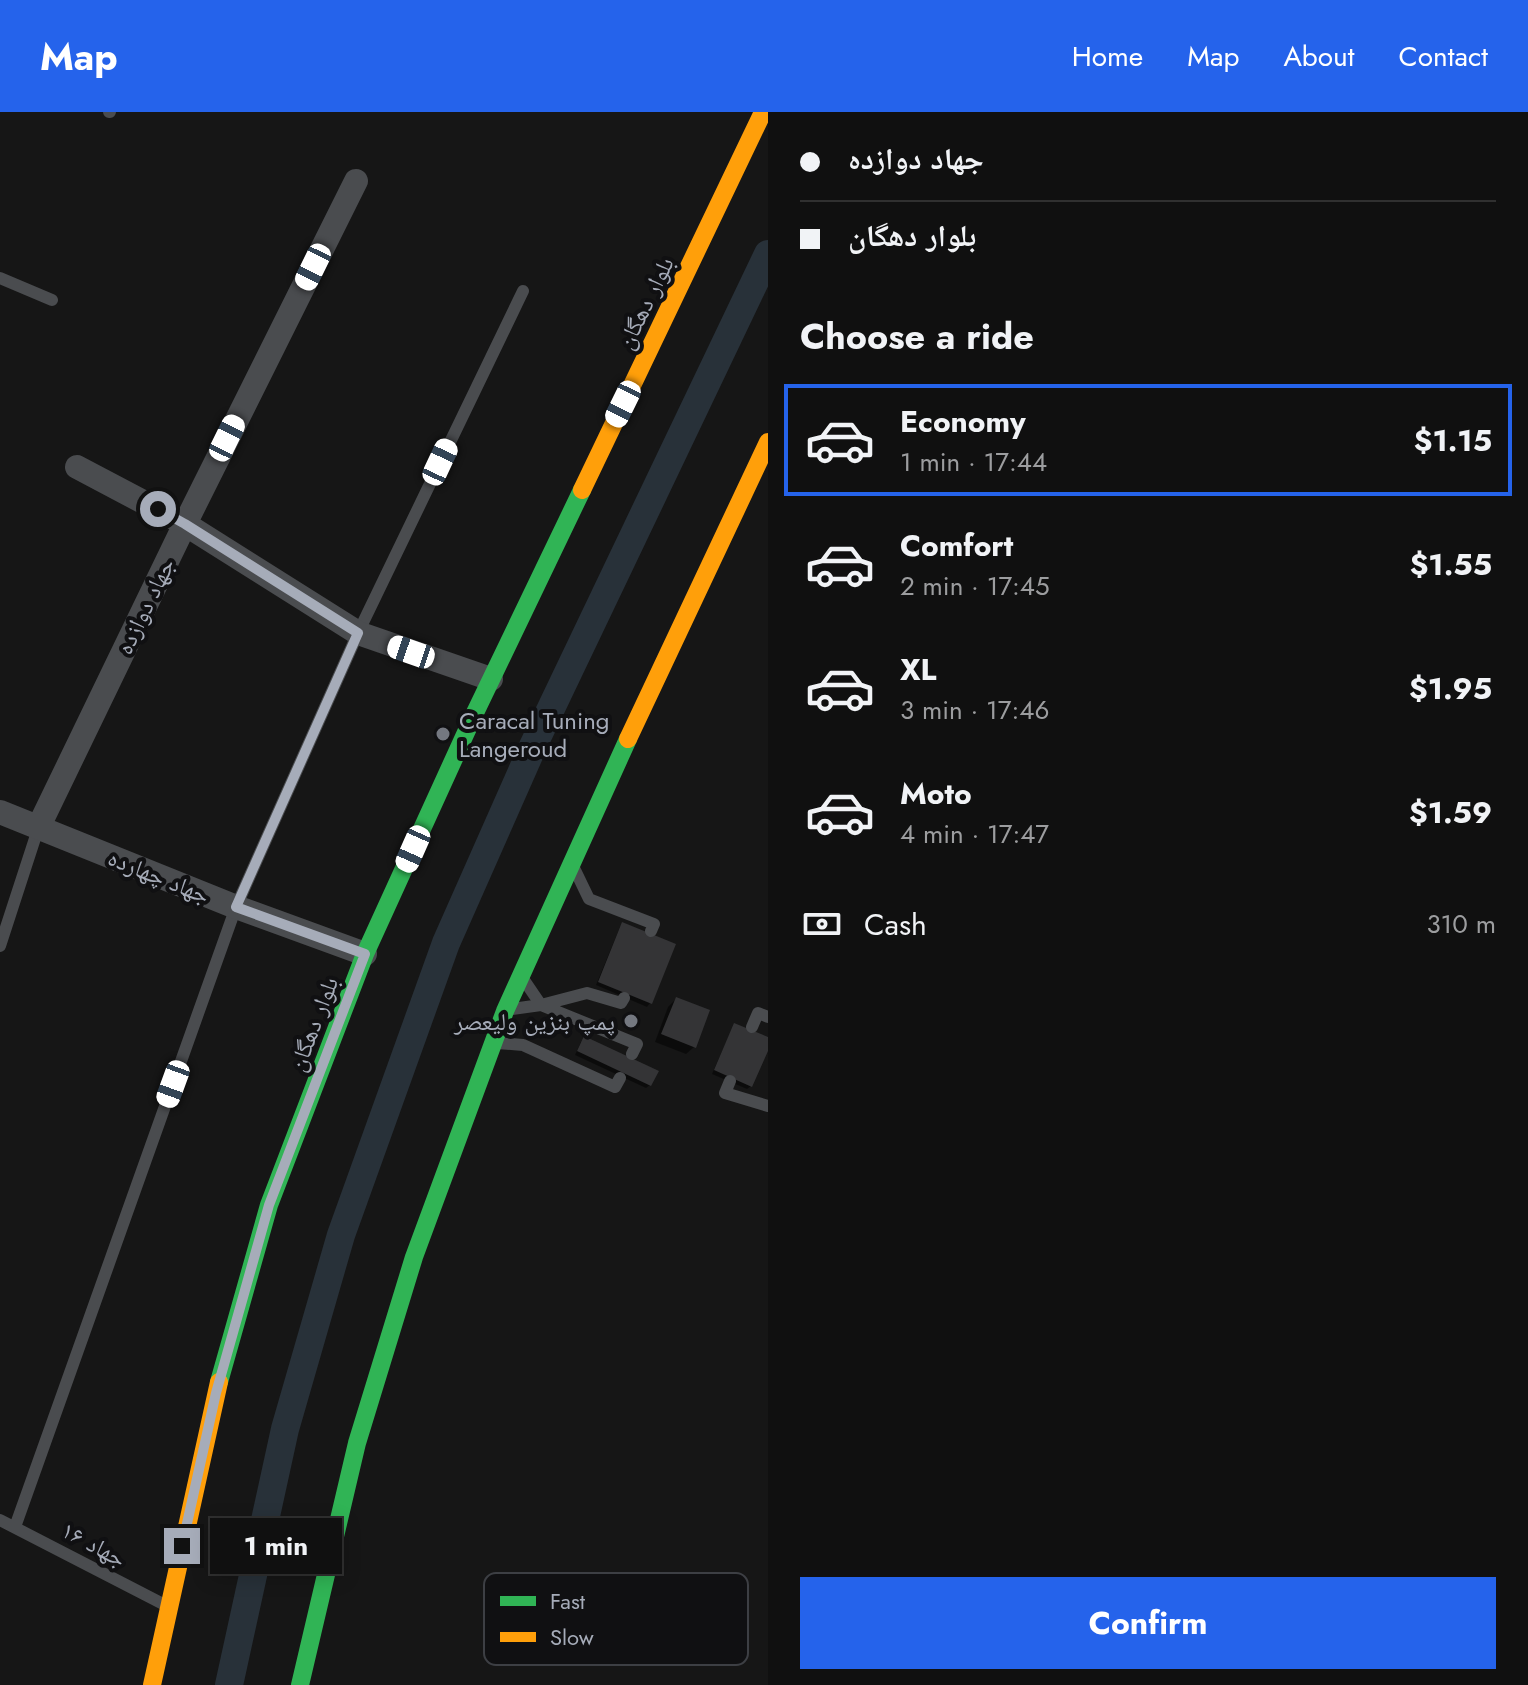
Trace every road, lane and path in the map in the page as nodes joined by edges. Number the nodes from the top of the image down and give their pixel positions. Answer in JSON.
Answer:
{"nodes":[{"id":1,"x":763,"y":112,"type":"edge"},
{"id":2,"x":356,"y":181,"type":"dead end"},
{"id":3,"x":0,"y":278,"type":"edge"},
{"id":4,"x":523,"y":291,"type":"dead end"},
{"id":5,"x":52,"y":300,"type":"dead end"},
{"id":6,"x":768,"y":442,"type":"edge"},
{"id":7,"x":77,"y":467,"type":"dead end"},
{"id":8,"x":185,"y":524,"type":"junction"},
{"id":9,"x":358,"y":633,"type":"junction"},
{"id":10,"x":491,"y":679,"type":"junction"},
{"id":11,"x":0,"y":812,"type":"edge"},
{"id":12,"x":39,"y":826,"type":"junction"},
{"id":13,"x":571,"y":863,"type":"junction"},
{"id":14,"x":236,"y":907,"type":"junction"},
{"id":15,"x":651,"y":931,"type":"dead end"},
{"id":16,"x":0,"y":946,"type":"edge"},
{"id":17,"x":365,"y":954,"type":"junction"},
{"id":18,"x":521,"y":975,"type":"junction"},
{"id":19,"x":624,"y":998,"type":"dead end"},
{"id":20,"x":541,"y":1005,"type":"junction"},
{"id":21,"x":505,"y":1011,"type":"junction"},
{"id":22,"x":768,"y":1017,"type":"edge"},
{"id":23,"x":752,"y":1027,"type":"dead end"},
{"id":24,"x":494,"y":1043,"type":"junction"},
{"id":25,"x":632,"y":1054,"type":"dead end"},
{"id":26,"x":620,"y":1078,"type":"dead end"},
{"id":27,"x":730,"y":1081,"type":"dead end"},
{"id":28,"x":768,"y":1106,"type":"edge"},
{"id":29,"x":0,"y":1520,"type":"edge"},
{"id":30,"x":15,"y":1527,"type":"junction"},
{"id":31,"x":168,"y":1607,"type":"junction"},
{"id":32,"x":152,"y":1685,"type":"edge"},
{"id":33,"x":300,"y":1685,"type":"edge"}],
"edges":[{"from":1,"to":10,"type":"main road","name":"بلوار دهگان"},
{"from":2,"to":8,"type":"street","name":"جهاد دوازده"},
{"from":3,"to":5,"type":"lane"},
{"from":4,"to":9,"type":"lane"},
{"from":6,"to":13,"type":"main road"},
{"from":7,"to":8,"type":"street"},
{"from":8,"to":9,"type":"street"},
{"from":8,"to":12,"type":"street","name":"جهاد دوازده"},
{"from":9,"to":10,"type":"street"},
{"from":9,"to":14,"type":"lane"},
{"from":10,"to":17,"type":"main road","name":"بلوار دهگان"},
{"from":11,"to":12,"type":"street","name":"جهاد چهارده"},
{"from":12,"to":14,"type":"street","name":"جهاد چهارده"},
{"from":12,"to":16,"type":"lane"},
{"from":13,"to":15,"type":"lane"},
{"from":13,"to":18,"type":"main road"},
{"from":14,"to":17,"type":"street","name":"جهاد چهارده"},
{"from":14,"to":30,"type":"lane"},
{"from":17,"to":31,"type":"main road","name":"بلوار دهگان"},
{"from":18,"to":20,"type":"lane"},
{"from":18,"to":21,"type":"main road"},
{"from":19,"to":20,"type":"lane"},
{"from":20,"to":21,"type":"lane"},
{"from":20,"to":25,"type":"lane"},
{"from":21,"to":24,"type":"main road"},
{"from":22,"to":23,"type":"lane"},
{"from":24,"to":26,"type":"lane"},
{"from":24,"to":33,"type":"main road"},
{"from":27,"to":28,"type":"lane"},
{"from":29,"to":30,"type":"lane","name":"جهاد ۱۶"},
{"from":30,"to":31,"type":"lane","name":"جهاد ۱۶"},
{"from":31,"to":32,"type":"main road","name":"بلوار دهگان"}]}
